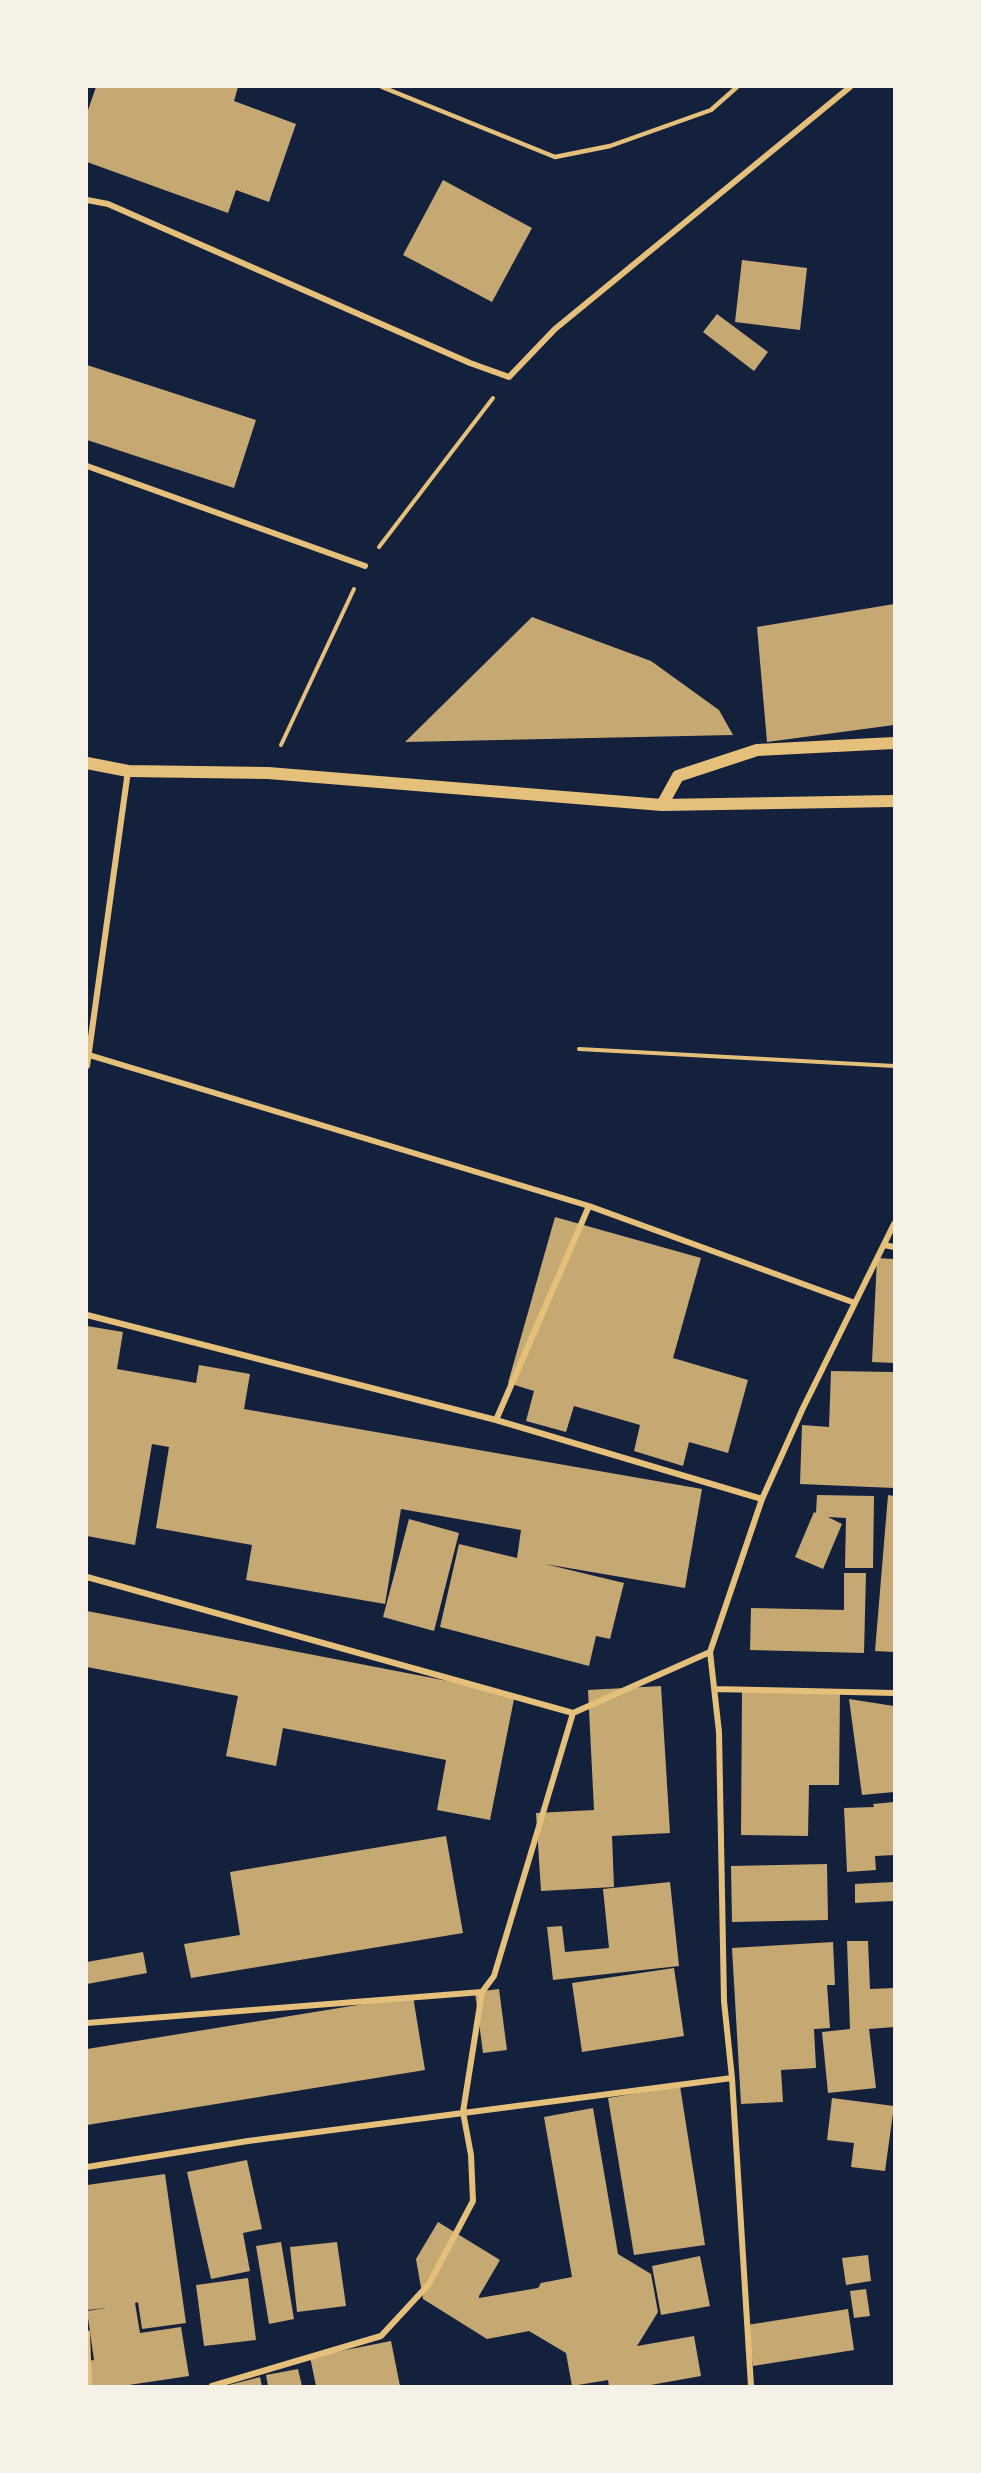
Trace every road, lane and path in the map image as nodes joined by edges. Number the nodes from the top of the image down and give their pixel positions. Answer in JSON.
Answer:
{"nodes":[{"id":1,"x":382,"y":87,"type":"edge"},
{"id":2,"x":737,"y":87,"type":"edge"},
{"id":3,"x":850,"y":87,"type":"edge"},
{"id":4,"x":87,"y":200,"type":"edge"},
{"id":5,"x":87,"y":466,"type":"edge"},
{"id":6,"x":365,"y":566,"type":"dead end"},
{"id":7,"x":894,"y":743,"type":"edge"},
{"id":8,"x":87,"y":764,"type":"edge"},
{"id":9,"x":128,"y":771,"type":"junction"},
{"id":10,"x":894,"y":801,"type":"edge"},
{"id":11,"x":662,"y":805,"type":"junction"},
{"id":12,"x":579,"y":1049,"type":"dead end"},
{"id":13,"x":89,"y":1055,"type":"junction"},
{"id":14,"x":87,"y":1066,"type":"edge"},
{"id":15,"x":894,"y":1066,"type":"edge"},
{"id":16,"x":589,"y":1206,"type":"junction"},
{"id":17,"x":894,"y":1224,"type":"edge"},
{"id":18,"x":884,"y":1245,"type":"junction"},
{"id":19,"x":894,"y":1247,"type":"edge"},
{"id":20,"x":855,"y":1304,"type":"junction"},
{"id":21,"x":87,"y":1315,"type":"edge"},
{"id":22,"x":496,"y":1420,"type":"junction"},
{"id":23,"x":762,"y":1499,"type":"junction"},
{"id":24,"x":87,"y":1577,"type":"edge"},
{"id":25,"x":710,"y":1652,"type":"junction"},
{"id":26,"x":715,"y":1689,"type":"junction"},
{"id":27,"x":894,"y":1693,"type":"edge"},
{"id":28,"x":573,"y":1713,"type":"junction"},
{"id":29,"x":482,"y":1992,"type":"junction"},
{"id":30,"x":87,"y":2023,"type":"edge"},
{"id":31,"x":732,"y":2078,"type":"junction"},
{"id":32,"x":463,"y":2112,"type":"junction"},
{"id":33,"x":87,"y":2168,"type":"edge"},
{"id":34,"x":87,"y":2332,"type":"edge"},
{"id":35,"x":89,"y":2386,"type":"edge"},
{"id":36,"x":212,"y":2386,"type":"edge"},
{"id":37,"x":751,"y":2386,"type":"edge"}],
"edges":[{"from":1,"to":2,"type":"lane"},
{"from":3,"to":4,"type":"street"},
{"from":5,"to":6,"type":"street"},
{"from":7,"to":11,"type":"main road"},
{"from":8,"to":9,"type":"main road"},
{"from":9,"to":11,"type":"main road"},
{"from":9,"to":13,"type":"street"},
{"from":10,"to":11,"type":"main road"},
{"from":12,"to":15,"type":"path"},
{"from":13,"to":14,"type":"street"},
{"from":13,"to":16,"type":"street"},
{"from":16,"to":20,"type":"street"},
{"from":16,"to":22,"type":"street"},
{"from":17,"to":18,"type":"street"},
{"from":18,"to":19,"type":"street"},
{"from":18,"to":20,"type":"street"},
{"from":20,"to":23,"type":"street"},
{"from":21,"to":22,"type":"street"},
{"from":22,"to":23,"type":"street"},
{"from":23,"to":25,"type":"street"},
{"from":24,"to":28,"type":"street"},
{"from":25,"to":26,"type":"street"},
{"from":25,"to":28,"type":"street"},
{"from":26,"to":27,"type":"street"},
{"from":26,"to":31,"type":"street"},
{"from":28,"to":29,"type":"street"},
{"from":29,"to":30,"type":"street"},
{"from":29,"to":32,"type":"street"},
{"from":31,"to":32,"type":"street"},
{"from":31,"to":37,"type":"street"},
{"from":32,"to":33,"type":"street"},
{"from":32,"to":36,"type":"street"},
{"from":34,"to":35,"type":"street"}]}
